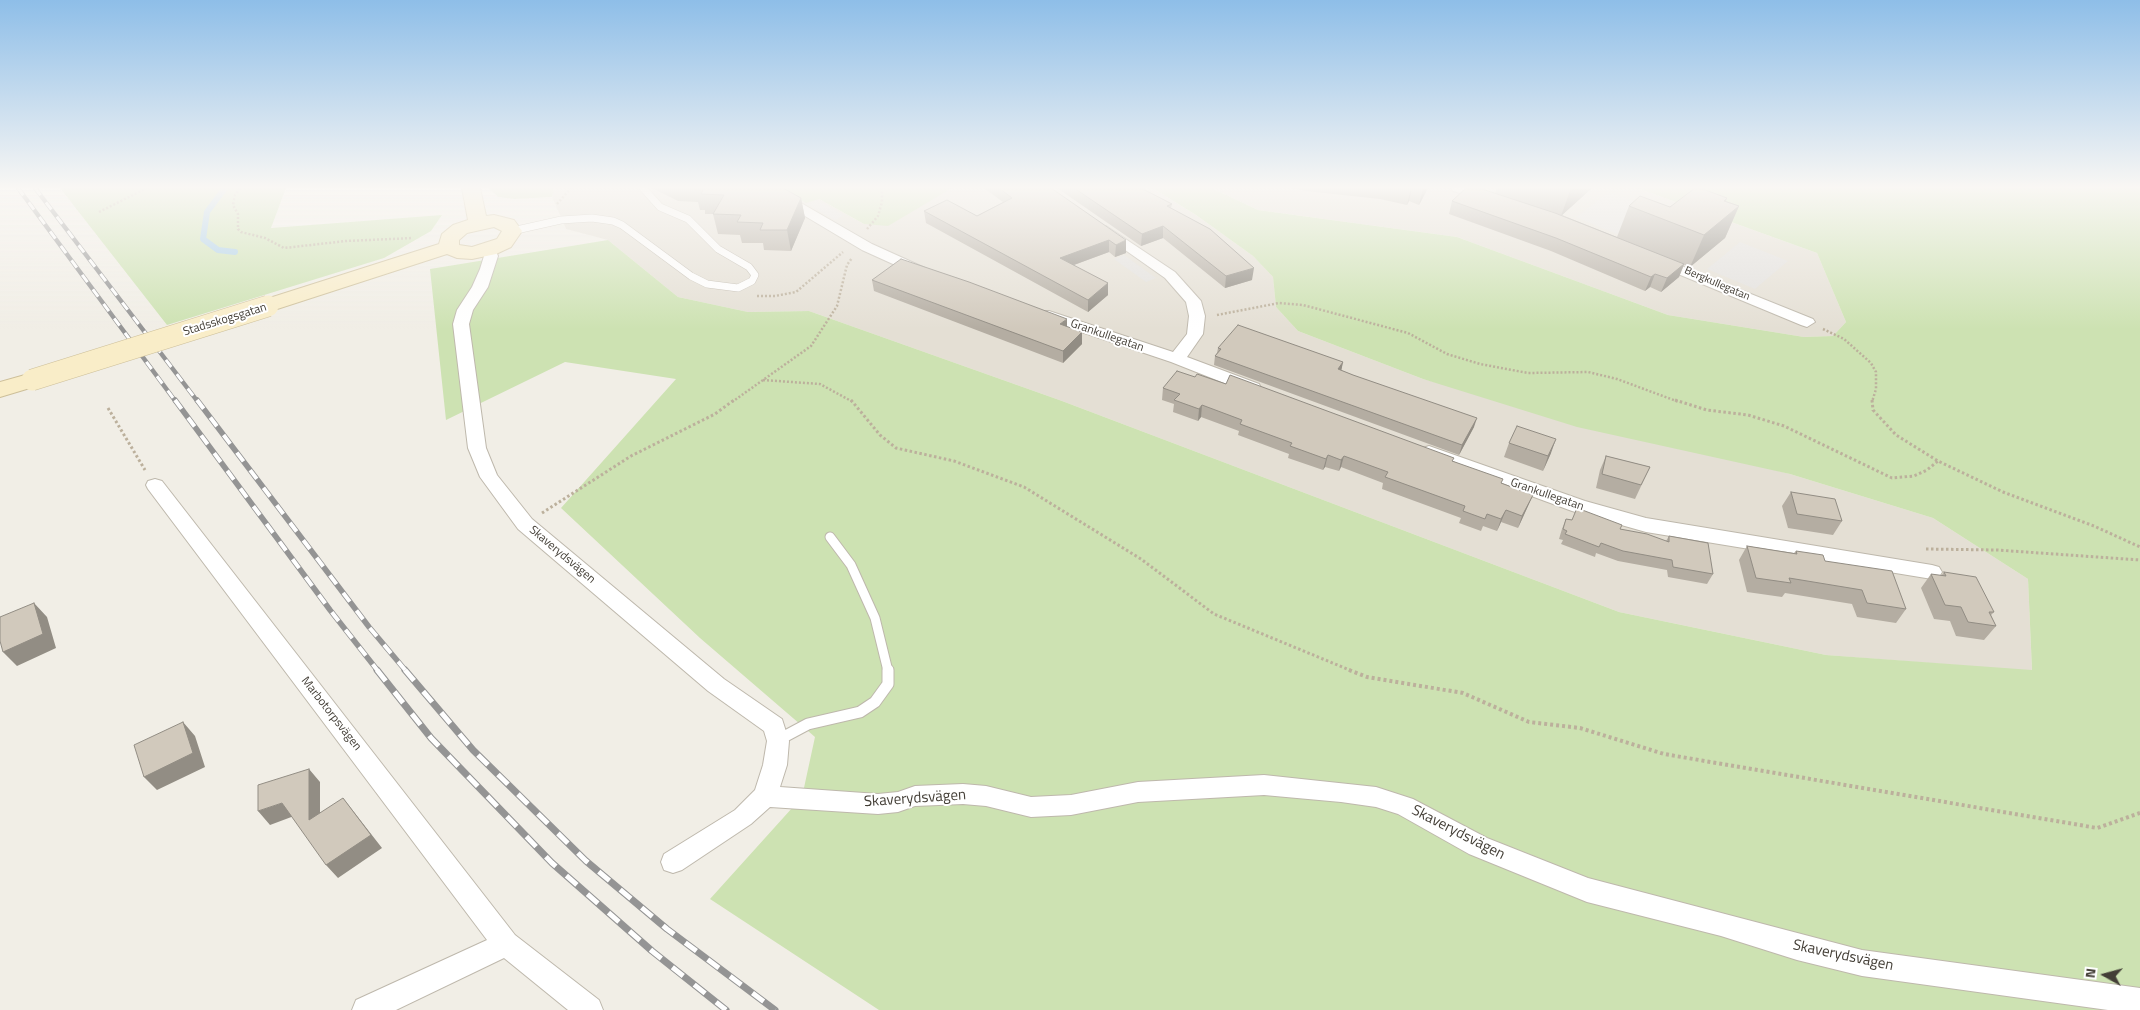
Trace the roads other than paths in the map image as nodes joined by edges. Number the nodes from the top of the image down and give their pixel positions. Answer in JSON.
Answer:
{"nodes":[{"id":1,"x":453,"y":235,"type":"edge"},
{"id":2,"x":509,"y":235,"type":"edge"},
{"id":3,"x":636,"y":235,"type":"edge"},
{"id":4,"x":704,"y":235,"type":"edge"},
{"id":5,"x":846,"y":235,"type":"edge"},
{"id":6,"x":1113,"y":235,"type":"edge"},
{"id":7,"x":449,"y":247,"type":"junction"},
{"id":8,"x":489,"y":250,"type":"junction"},
{"id":9,"x":1648,"y":256,"type":"edge"},
{"id":10,"x":940,"y":278,"type":"edge"},
{"id":11,"x":268,"y":306,"type":"joint"},
{"id":12,"x":1024,"y":307,"type":"edge"},
{"id":13,"x":1806,"y":322,"type":"road end"},
{"id":14,"x":1177,"y":359,"type":"junction"},
{"id":15,"x":0,"y":390,"type":"edge"},
{"id":16,"x":1265,"y":393,"type":"edge"},
{"id":17,"x":1411,"y":446,"type":"edge"},
{"id":18,"x":155,"y":485,"type":"road end"},
{"id":19,"x":830,"y":537,"type":"dead end"},
{"id":20,"x":1932,"y":572,"type":"edge"},
{"id":21,"x":778,"y":740,"type":"junction"},
{"id":22,"x":765,"y":796,"type":"junction"},
{"id":23,"x":673,"y":862,"type":"dead end"},
{"id":24,"x":506,"y":944,"type":"junction"},
{"id":25,"x":2140,"y":1001,"type":"edge"},
{"id":26,"x":366,"y":1010,"type":"edge"},
{"id":27,"x":589,"y":1010,"type":"edge"}],
"edges":[{"from":1,"to":7,"type":"street"},
{"from":2,"to":8,"type":"street","name":"Stadsskogsgatan"},
{"from":3,"to":4,"type":"lane"},
{"from":5,"to":10,"type":"street"},
{"from":6,"to":14,"type":"street"},
{"from":7,"to":8,"type":"street","name":"Stadsskogsgatan"},
{"from":7,"to":11,"type":"street","name":"Stadsskogsgatan"},
{"from":8,"to":21,"type":"street","name":"Skaverydsvägen"},
{"from":9,"to":13,"type":"street","name":"Bergkullegatan"},
{"from":11,"to":15,"type":"street","name":"Stadsskogsgatan","bridge":true},
{"from":12,"to":14,"type":"street","name":"Grankullegatan"},
{"from":14,"to":16,"type":"street","name":"Grankullegatan"},
{"from":17,"to":20,"type":"street","name":"Grankullegatan"},
{"from":18,"to":24,"type":"street","name":"Marbotorpsvägen"},
{"from":19,"to":21,"type":"lane"},
{"from":21,"to":22,"type":"street"},
{"from":22,"to":23,"type":"street"},
{"from":22,"to":25,"type":"street","name":"Skaverydsvägen"},
{"from":24,"to":26,"type":"street"},
{"from":24,"to":27,"type":"street","name":"Marbotorpsvägen"}]}
